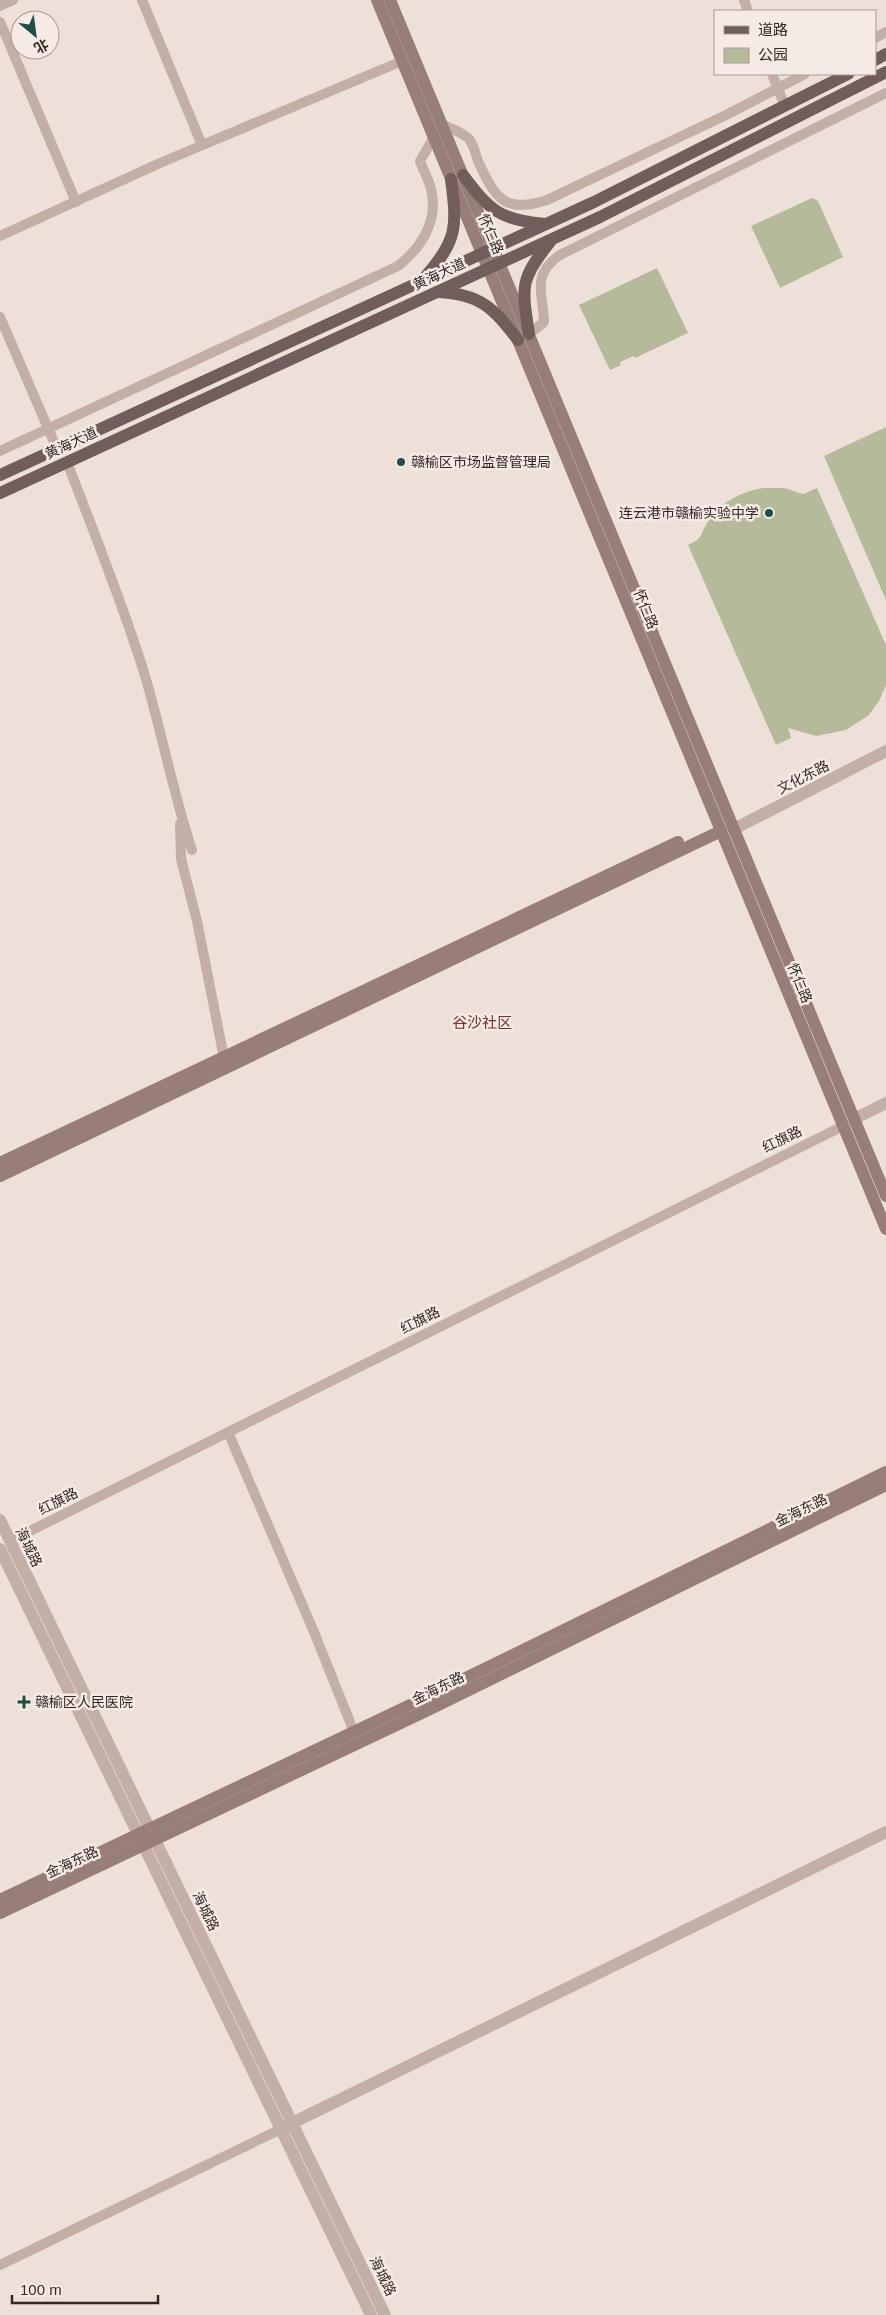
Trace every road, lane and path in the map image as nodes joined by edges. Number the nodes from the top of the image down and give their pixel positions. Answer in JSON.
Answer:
{"nodes":[{"id":1,"x":14,"y":0,"type":"edge"},
{"id":2,"x":142,"y":0,"type":"edge"},
{"id":3,"x":377,"y":0,"type":"edge"},
{"id":4,"x":390,"y":0,"type":"edge"},
{"id":5,"x":0,"y":6,"type":"edge"},
{"id":6,"x":0,"y":22,"type":"edge"},
{"id":7,"x":402,"y":61,"type":"junction"},
{"id":8,"x":886,"y":72,"type":"edge"},
{"id":9,"x":772,"y":75,"type":"edge"},
{"id":10,"x":803,"y":75,"type":"edge"},
{"id":11,"x":846,"y":75,"type":"edge"},
{"id":12,"x":778,"y":88,"type":"junction"},
{"id":13,"x":886,"y":93,"type":"edge"},
{"id":14,"x":785,"y":106,"type":"junction"},
{"id":15,"x":442,"y":124,"type":"junction"},
{"id":16,"x":434,"y":137,"type":"junction"},
{"id":17,"x":202,"y":145,"type":"junction"},
{"id":18,"x":457,"y":177,"type":"junction"},
{"id":19,"x":76,"y":202,"type":"junction"},
{"id":20,"x":547,"y":224,"type":"junction"},
{"id":21,"x":0,"y":236,"type":"edge"},
{"id":22,"x":553,"y":239,"type":"junction"},
{"id":23,"x":488,"y":251,"type":"junction"},
{"id":24,"x":494,"y":266,"type":"junction"},
{"id":25,"x":421,"y":281,"type":"junction"},
{"id":26,"x":436,"y":292,"type":"junction"},
{"id":27,"x":0,"y":316,"type":"edge"},
{"id":28,"x":524,"y":337,"type":"junction"},
{"id":29,"x":48,"y":428,"type":"junction"},
{"id":30,"x":57,"y":449,"type":"junction"},
{"id":31,"x":0,"y":451,"type":"edge"},
{"id":32,"x":66,"y":462,"type":"junction"},
{"id":33,"x":0,"y":475,"type":"edge"},
{"id":34,"x":0,"y":493,"type":"edge"},
{"id":35,"x":886,"y":751,"type":"edge"},
{"id":36,"x":180,"y":812,"type":"junction"},
{"id":37,"x":725,"y":828,"type":"junction"},
{"id":38,"x":192,"y":850,"type":"dead end"},
{"id":39,"x":224,"y":1058,"type":"junction"},
{"id":40,"x":886,"y":1103,"type":"edge"},
{"id":41,"x":849,"y":1122,"type":"junction"},
{"id":42,"x":0,"y":1164,"type":"edge"},
{"id":43,"x":0,"y":1176,"type":"edge"},
{"id":44,"x":886,"y":1196,"type":"edge"},
{"id":45,"x":886,"y":1229,"type":"edge"},
{"id":46,"x":228,"y":1432,"type":"junction"},
{"id":47,"x":886,"y":1472,"type":"edge"},
{"id":48,"x":886,"y":1485,"type":"edge"},
{"id":49,"x":0,"y":1520,"type":"edge"},
{"id":50,"x":5,"y":1545,"type":"edge"},
{"id":51,"x":354,"y":1732,"type":"junction"},
{"id":52,"x":886,"y":1832,"type":"edge"},
{"id":53,"x":146,"y":1837,"type":"junction"},
{"id":54,"x":0,"y":1900,"type":"edge"},
{"id":55,"x":0,"y":1913,"type":"edge"},
{"id":56,"x":286,"y":2126,"type":"junction"},
{"id":57,"x":0,"y":2264,"type":"edge"},
{"id":58,"x":371,"y":2315,"type":"edge"},
{"id":59,"x":385,"y":2315,"type":"edge"}],
"edges":[{"from":1,"to":5,"type":"street"},
{"from":2,"to":17,"type":"street"},
{"from":3,"to":7,"type":"main road","name":"怀仁路"},
{"from":4,"to":15,"type":"main road","name":"怀仁路"},
{"from":6,"to":19,"type":"street"},
{"from":7,"to":16,"type":"main road","name":"怀仁路"},
{"from":7,"to":17,"type":"street"},
{"from":8,"to":22,"type":"main road","name":"黄海大道"},
{"from":9,"to":12,"type":"street"},
{"from":10,"to":12,"type":"street"},
{"from":11,"to":14,"type":"main road","name":"黄海大道"},
{"from":12,"to":14,"type":"street"},
{"from":12,"to":15,"type":"street"},
{"from":13,"to":28,"type":"street"},
{"from":14,"to":20,"type":"main road","name":"黄海大道"},
{"from":15,"to":18,"type":"main road","name":"怀仁路"},
{"from":16,"to":18,"type":"main road","name":"怀仁路"},
{"from":16,"to":29,"type":"street"},
{"from":17,"to":19,"type":"street"},
{"from":18,"to":20,"type":"main road"},
{"from":18,"to":23,"type":"main road","name":"怀仁路"},
{"from":18,"to":25,"type":"main road"},
{"from":19,"to":21,"type":"street"},
{"from":20,"to":23,"type":"main road","name":"黄海大道"},
{"from":22,"to":24,"type":"main road","name":"黄海大道"},
{"from":22,"to":28,"type":"main road"},
{"from":23,"to":24,"type":"main road","name":"怀仁路"},
{"from":23,"to":25,"type":"main road","name":"黄海大道"},
{"from":24,"to":26,"type":"main road","name":"黄海大道"},
{"from":24,"to":28,"type":"main road","name":"怀仁路"},
{"from":25,"to":30,"type":"main road","name":"黄海大道"},
{"from":26,"to":28,"type":"main road"},
{"from":26,"to":32,"type":"main road","name":"黄海大道"},
{"from":27,"to":29,"type":"street"},
{"from":28,"to":37,"type":"main road","name":"怀仁路"},
{"from":29,"to":30,"type":"street"},
{"from":29,"to":31,"type":"street"},
{"from":30,"to":33,"type":"main road","name":"黄海大道"},
{"from":32,"to":34,"type":"main road","name":"黄海大道"},
{"from":32,"to":36,"type":"street"},
{"from":35,"to":37,"type":"street","name":"文化东路"},
{"from":36,"to":38,"type":"street"},
{"from":36,"to":39,"type":"street"},
{"from":37,"to":39,"type":"main road"},
{"from":37,"to":41,"type":"main road","name":"怀仁路"},
{"from":37,"to":43,"type":"main road"},
{"from":39,"to":42,"type":"main road"},
{"from":40,"to":41,"type":"street","name":"红旗路"},
{"from":41,"to":44,"type":"main road","name":"怀仁路"},
{"from":41,"to":45,"type":"main road","name":"怀仁路"},
{"from":41,"to":46,"type":"street","name":"红旗路"},
{"from":46,"to":50,"type":"street","name":"红旗路"},
{"from":46,"to":51,"type":"street"},
{"from":47,"to":51,"type":"main road","name":"金海东路"},
{"from":48,"to":53,"type":"main road","name":"金海东路"},
{"from":49,"to":50,"type":"street","name":"海城路"},
{"from":50,"to":53,"type":"street","name":"海城路"},
{"from":51,"to":53,"type":"main road","name":"金海东路"},
{"from":52,"to":56,"type":"street"},
{"from":53,"to":54,"type":"main road","name":"金海东路"},
{"from":53,"to":55,"type":"main road","name":"金海东路"},
{"from":53,"to":56,"type":"street","name":"海城路"},
{"from":56,"to":57,"type":"street"},
{"from":56,"to":58,"type":"street","name":"海城路"},
{"from":56,"to":59,"type":"street","name":"海城路"}]}
